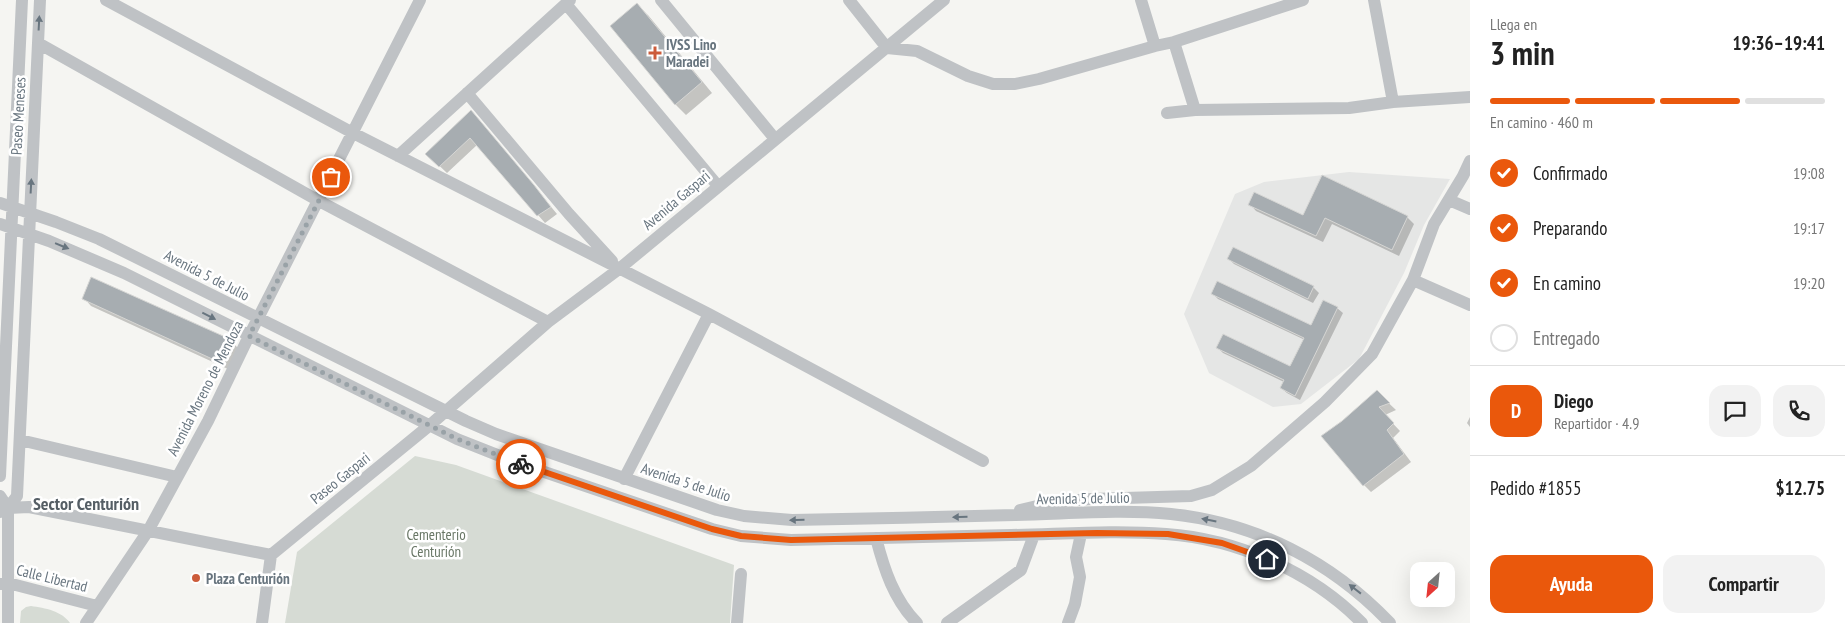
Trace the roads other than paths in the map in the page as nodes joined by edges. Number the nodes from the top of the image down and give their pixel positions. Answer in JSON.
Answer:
{"nodes":[{"id":1,"x":22,"y":0,"type":"edge"},
{"id":2,"x":40,"y":0,"type":"edge"},
{"id":3,"x":106,"y":0,"type":"edge"},
{"id":4,"x":420,"y":0,"type":"edge"},
{"id":5,"x":661,"y":0,"type":"edge"},
{"id":6,"x":849,"y":0,"type":"edge"},
{"id":7,"x":944,"y":0,"type":"edge"},
{"id":8,"x":1141,"y":0,"type":"edge"},
{"id":9,"x":1304,"y":0,"type":"edge"},
{"id":10,"x":1374,"y":0,"type":"edge"},
{"id":11,"x":568,"y":2,"type":"edge"},
{"id":12,"x":1174,"y":42,"type":"junction"},
{"id":13,"x":38,"y":43,"type":"junction"},
{"id":14,"x":1155,"y":46,"type":"junction"},
{"id":15,"x":887,"y":48,"type":"junction"},
{"id":16,"x":467,"y":93,"type":"junction"},
{"id":17,"x":1470,"y":96,"type":"edge"},
{"id":18,"x":1393,"y":102,"type":"junction"},
{"id":19,"x":1194,"y":110,"type":"junction"},
{"id":20,"x":1167,"y":113,"type":"dead end"},
{"id":21,"x":353,"y":133,"type":"junction"},
{"id":22,"x":775,"y":139,"type":"junction"},
{"id":23,"x":398,"y":156,"type":"junction"},
{"id":24,"x":1470,"y":161,"type":"edge"},
{"id":25,"x":718,"y":186,"type":"junction"},
{"id":26,"x":1449,"y":200,"type":"junction"},
{"id":27,"x":318,"y":201,"type":"junction"},
{"id":28,"x":6,"y":205,"type":"edge"},
{"id":29,"x":1470,"y":209,"type":"edge"},
{"id":30,"x":30,"y":214,"type":"junction"},
{"id":31,"x":6,"y":226,"type":"edge"},
{"id":32,"x":29,"y":234,"type":"junction"},
{"id":33,"x":619,"y":269,"type":"junction"},
{"id":34,"x":1414,"y":280,"type":"junction"},
{"id":35,"x":1470,"y":306,"type":"edge"},
{"id":36,"x":709,"y":314,"type":"junction"},
{"id":37,"x":259,"y":318,"type":"junction"},
{"id":38,"x":548,"y":322,"type":"junction"},
{"id":39,"x":249,"y":336,"type":"junction"},
{"id":40,"x":445,"y":411,"type":"junction"},
{"id":41,"x":430,"y":426,"type":"junction"},
{"id":42,"x":20,"y":440,"type":"junction"},
{"id":43,"x":984,"y":461,"type":"dead end"},
{"id":44,"x":0,"y":476,"type":"edge"},
{"id":45,"x":177,"y":477,"type":"junction"},
{"id":46,"x":624,"y":479,"type":"junction"},
{"id":47,"x":0,"y":496,"type":"edge"},
{"id":48,"x":4,"y":510,"type":"edge"},
{"id":49,"x":992,"y":516,"type":"junction"},
{"id":50,"x":148,"y":531,"type":"junction"},
{"id":51,"x":1081,"y":534,"type":"junction"},
{"id":52,"x":1034,"y":535,"type":"junction"},
{"id":53,"x":876,"y":538,"type":"junction"},
{"id":54,"x":271,"y":555,"type":"junction"},
{"id":55,"x":741,"y":574,"type":"dead end"},
{"id":56,"x":4,"y":584,"type":"edge"},
{"id":57,"x":97,"y":606,"type":"junction"},
{"id":58,"x":8,"y":623,"type":"edge"},
{"id":59,"x":86,"y":623,"type":"edge"},
{"id":60,"x":262,"y":623,"type":"edge"},
{"id":61,"x":737,"y":623,"type":"edge"},
{"id":62,"x":917,"y":623,"type":"edge"},
{"id":63,"x":947,"y":623,"type":"edge"},
{"id":64,"x":1068,"y":623,"type":"edge"},
{"id":65,"x":1362,"y":623,"type":"edge"},
{"id":66,"x":1390,"y":623,"type":"edge"}],
"edges":[{"from":1,"to":28,"type":"street","name":"Paseo Meneses"},
{"from":13,"to":2,"type":"street","name":"Paseo Meneses","one_way":true},
{"from":3,"to":21,"type":"street"},
{"from":4,"to":21,"type":"street","name":"Avenida Moreno de Mendoza"},
{"from":5,"to":22,"type":"street"},
{"from":6,"to":15,"type":"street"},
{"from":7,"to":15,"type":"street","name":"Avenida Gaspari"},
{"from":8,"to":14,"type":"street"},
{"from":9,"to":12,"type":"street"},
{"from":10,"to":18,"type":"street"},
{"from":11,"to":16,"type":"street"},
{"from":11,"to":25,"type":"street"},
{"from":12,"to":14,"type":"street"},
{"from":12,"to":19,"type":"street"},
{"from":13,"to":27,"type":"street"},
{"from":30,"to":13,"type":"street","name":"Paseo Meneses","one_way":true},
{"from":14,"to":15,"type":"street"},
{"from":15,"to":22,"type":"street","name":"Avenida Gaspari"},
{"from":16,"to":23,"type":"street"},
{"from":16,"to":33,"type":"street"},
{"from":17,"to":18,"type":"street"},
{"from":18,"to":19,"type":"street"},
{"from":19,"to":20,"type":"street"},
{"from":21,"to":23,"type":"street"},
{"from":21,"to":27,"type":"street","name":"Avenida Moreno de Mendoza"},
{"from":22,"to":25,"type":"street","name":"Avenida Gaspari"},
{"from":23,"to":33,"type":"street"},
{"from":24,"to":26,"type":"street"},
{"from":25,"to":33,"type":"street","name":"Avenida Gaspari"},
{"from":26,"to":29,"type":"street"},
{"from":26,"to":34,"type":"street"},
{"from":27,"to":37,"type":"street","name":"Avenida Moreno de Mendoza"},
{"from":27,"to":38,"type":"street"},
{"from":28,"to":30,"type":"street","name":"Avenida 5 de Julio"},
{"from":28,"to":31,"type":"street","name":"Paseo Meneses"},
{"from":30,"to":32,"type":"street","name":"Paseo Meneses"},
{"from":30,"to":37,"type":"street","name":"Avenida 5 de Julio"},
{"from":31,"to":32,"type":"street"},
{"from":31,"to":44,"type":"street","name":"Paseo Meneses"},
{"from":32,"to":39,"type":"street","one_way":true},
{"from":32,"to":42,"type":"street","name":"Paseo Meneses"},
{"from":33,"to":36,"type":"street"},
{"from":33,"to":38,"type":"street","name":"Avenida Gaspari"},
{"from":34,"to":35,"type":"street"},
{"from":34,"to":49,"type":"street"},
{"from":36,"to":43,"type":"street"},
{"from":36,"to":46,"type":"street"},
{"from":37,"to":39,"type":"street","name":"Avenida Moreno de Mendoza"},
{"from":37,"to":40,"type":"street","name":"Avenida 5 de Julio"},
{"from":38,"to":40,"type":"street","name":"Avenida Gaspari"},
{"from":39,"to":41,"type":"street"},
{"from":39,"to":45,"type":"street","name":"Avenida Moreno de Mendoza"},
{"from":40,"to":41,"type":"street","name":"Avenida Gaspari"},
{"from":40,"to":46,"type":"street","name":"Avenida 5 de Julio"},
{"from":41,"to":53,"type":"street"},
{"from":41,"to":54,"type":"street","name":"Paseo Gaspari"},
{"from":42,"to":45,"type":"street"},
{"from":42,"to":48,"type":"street","name":"Paseo Meneses"},
{"from":45,"to":50,"type":"street","name":"Avenida Moreno de Mendoza"},
{"from":49,"to":46,"type":"street","name":"Avenida 5 de Julio","one_way":true},
{"from":47,"to":48,"type":"street"},
{"from":48,"to":50,"type":"street"},
{"from":48,"to":56,"type":"street"},
{"from":66,"to":49,"type":"street","name":"Avenida 5 de Julio","one_way":true},
{"from":50,"to":54,"type":"street"},
{"from":50,"to":57,"type":"street","name":"Avenida Moreno de Mendoza"},
{"from":51,"to":52,"type":"street"},
{"from":51,"to":64,"type":"street"},
{"from":51,"to":65,"type":"street"},
{"from":52,"to":53,"type":"street"},
{"from":52,"to":63,"type":"street"},
{"from":53,"to":62,"type":"street"},
{"from":54,"to":60,"type":"street"},
{"from":55,"to":61,"type":"street"},
{"from":56,"to":57,"type":"street","name":"Calle Libertad"},
{"from":56,"to":58,"type":"street"},
{"from":57,"to":59,"type":"street","name":"Avenida Moreno de Mendoza"}]}
